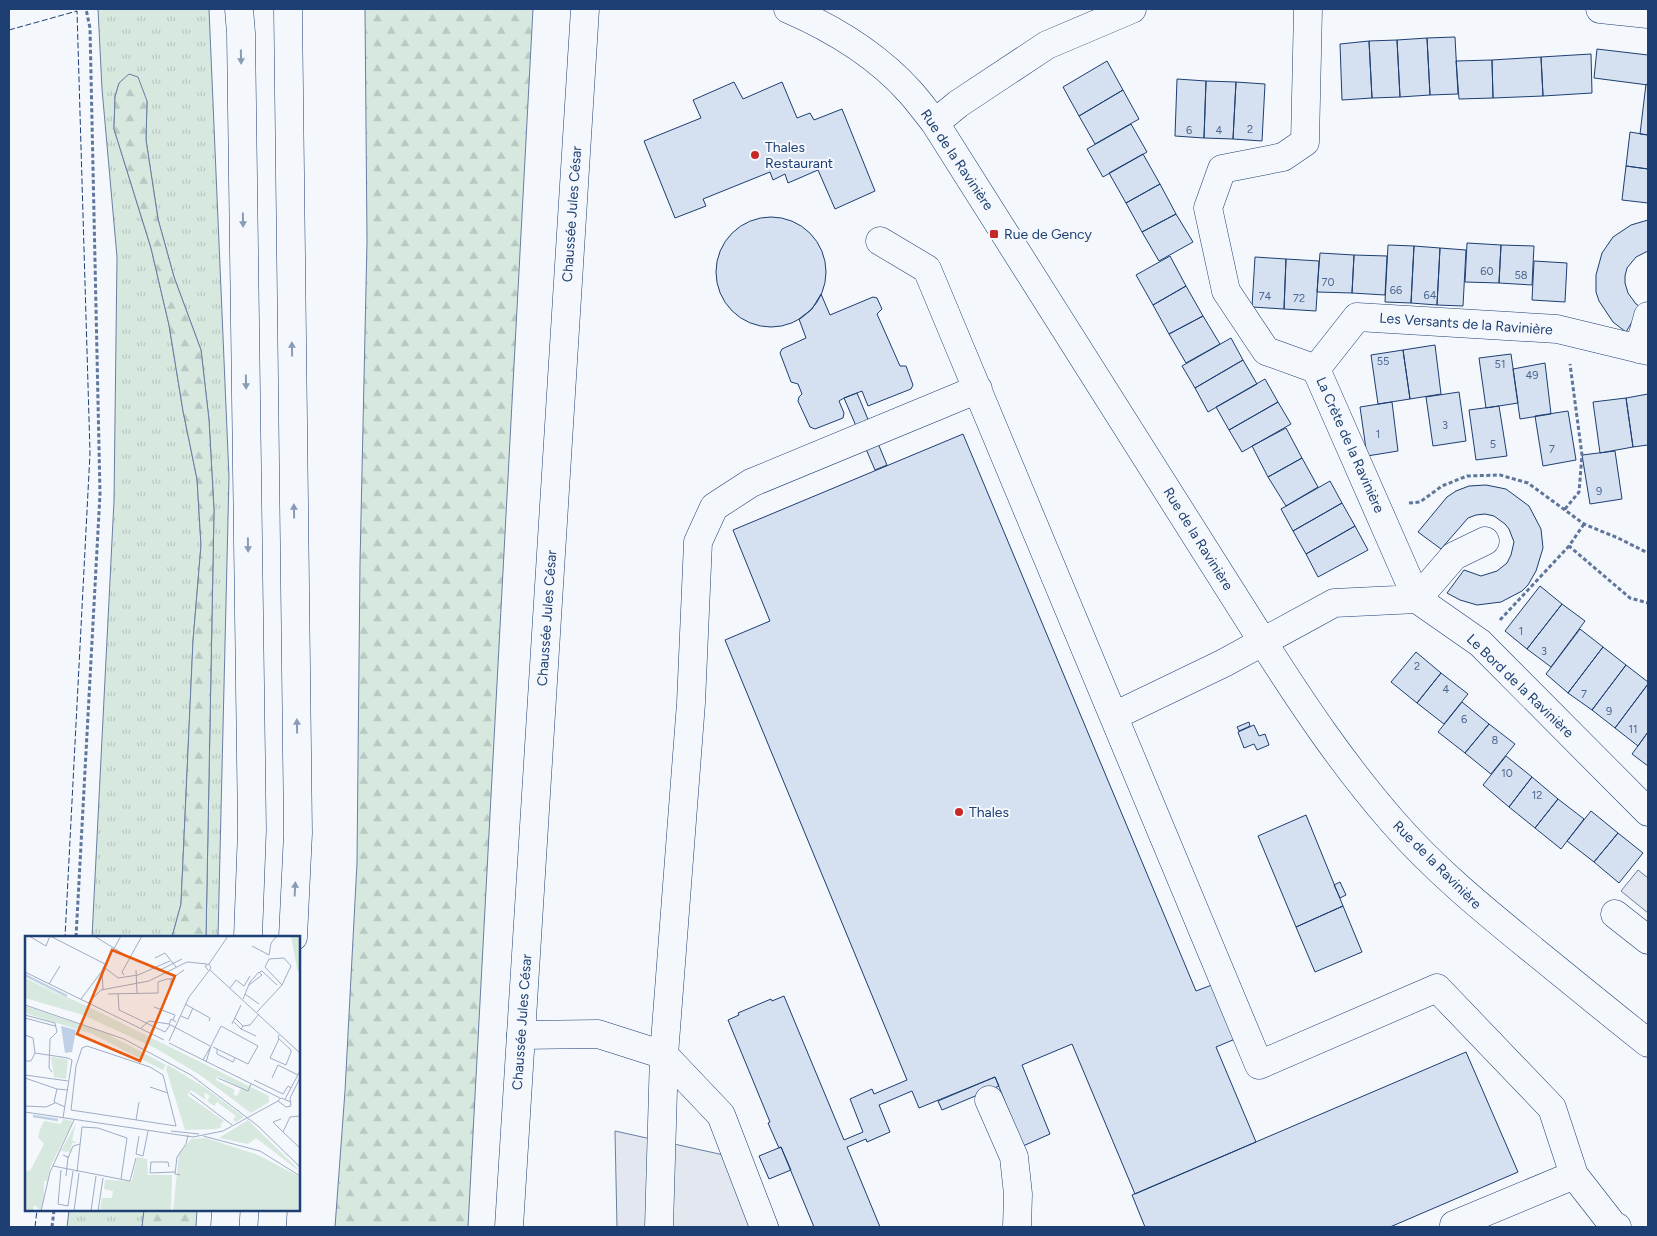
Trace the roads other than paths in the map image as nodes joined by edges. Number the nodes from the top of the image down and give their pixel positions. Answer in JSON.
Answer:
{"nodes":[{"id":1,"x":239,"y":9,"type":"edge"},
{"id":2,"x":288,"y":9,"type":"edge"},
{"id":3,"x":584,"y":9,"type":"edge"},
{"id":4,"x":788,"y":9,"type":"edge"},
{"id":5,"x":1308,"y":9,"type":"edge"},
{"id":6,"x":1600,"y":9,"type":"edge"},
{"id":7,"x":1120,"y":11,"type":"edge"},
{"id":8,"x":1648,"y":14,"type":"edge"},
{"id":9,"x":935,"y":123,"type":"junction"},
{"id":10,"x":880,"y":241,"type":"dead end"},
{"id":11,"x":1648,"y":316,"type":"edge"},
{"id":12,"x":1644,"y":350,"type":"edge"},
{"id":13,"x":1316,"y":369,"type":"junction"},
{"id":14,"x":978,"y":389,"type":"junction"},
{"id":15,"x":1485,"y":541,"type":"dead end"},
{"id":16,"x":1417,"y":598,"type":"junction"},
{"id":17,"x":1263,"y":642,"type":"junction"},
{"id":18,"x":1114,"y":716,"type":"junction"},
{"id":19,"x":1648,"y":812,"type":"edge"},
{"id":20,"x":1615,"y":914,"type":"dead end"},
{"id":21,"x":248,"y":936,"type":"edge"},
{"id":22,"x":292,"y":936,"type":"edge"},
{"id":23,"x":1648,"y":940,"type":"edge"},
{"id":24,"x":521,"y":1035,"type":"junction"},
{"id":25,"x":1648,"y":1043,"type":"edge"},
{"id":26,"x":664,"y":1055,"type":"junction"},
{"id":27,"x":989,"y":1100,"type":"dead end"},
{"id":28,"x":1574,"y":1175,"type":"junction"},
{"id":29,"x":226,"y":1211,"type":"edge"},
{"id":30,"x":273,"y":1211,"type":"edge"},
{"id":31,"x":1454,"y":1225,"type":"dead end"},
{"id":32,"x":225,"y":1227,"type":"edge"},
{"id":33,"x":272,"y":1227,"type":"edge"},
{"id":34,"x":509,"y":1227,"type":"edge"},
{"id":35,"x":659,"y":1227,"type":"edge"},
{"id":36,"x":764,"y":1227,"type":"edge"},
{"id":37,"x":1017,"y":1227,"type":"edge"},
{"id":38,"x":1617,"y":1227,"type":"edge"}],
"edges":[{"from":1,"to":21,"type":"main road","one_way":true},
{"from":22,"to":2,"type":"main road","one_way":true},
{"from":3,"to":24,"type":"main road","name":"Chaussée Jules César"},
{"from":4,"to":9,"type":"main road","name":"Rue de la Ravinière"},
{"from":5,"to":13,"type":"main road","name":"La Crète de la Ravinière"},
{"from":6,"to":8,"type":"main road"},
{"from":7,"to":9,"type":"main road"},
{"from":9,"to":17,"type":"main road","name":"Rue de la Ravinière"},
{"from":10,"to":14,"type":"main road"},
{"from":11,"to":12,"type":"main road","name":"Les Versants de la Ravinière"},
{"from":12,"to":13,"type":"main road","name":"Les Versants de la Ravinière"},
{"from":13,"to":16,"type":"main road","name":"La Crète de la Ravinière"},
{"from":14,"to":18,"type":"main road"},
{"from":14,"to":26,"type":"main road"},
{"from":15,"to":16,"type":"main road"},
{"from":16,"to":17,"type":"main road"},
{"from":16,"to":19,"type":"main road","name":"Le Bord de la Ravinière"},
{"from":17,"to":18,"type":"main road"},
{"from":17,"to":25,"type":"main road","name":"Rue de la Ravinière"},
{"from":18,"to":28,"type":"main road"},
{"from":20,"to":23,"type":"main road"},
{"from":24,"to":26,"type":"main road"},
{"from":24,"to":34,"type":"main road","name":"Chaussée Jules César"},
{"from":26,"to":35,"type":"main road"},
{"from":26,"to":36,"type":"main road"},
{"from":27,"to":37,"type":"main road"},
{"from":28,"to":31,"type":"main road"},
{"from":28,"to":38,"type":"main road"},
{"from":29,"to":32,"type":"main road"},
{"from":30,"to":33,"type":"main road"}]}
